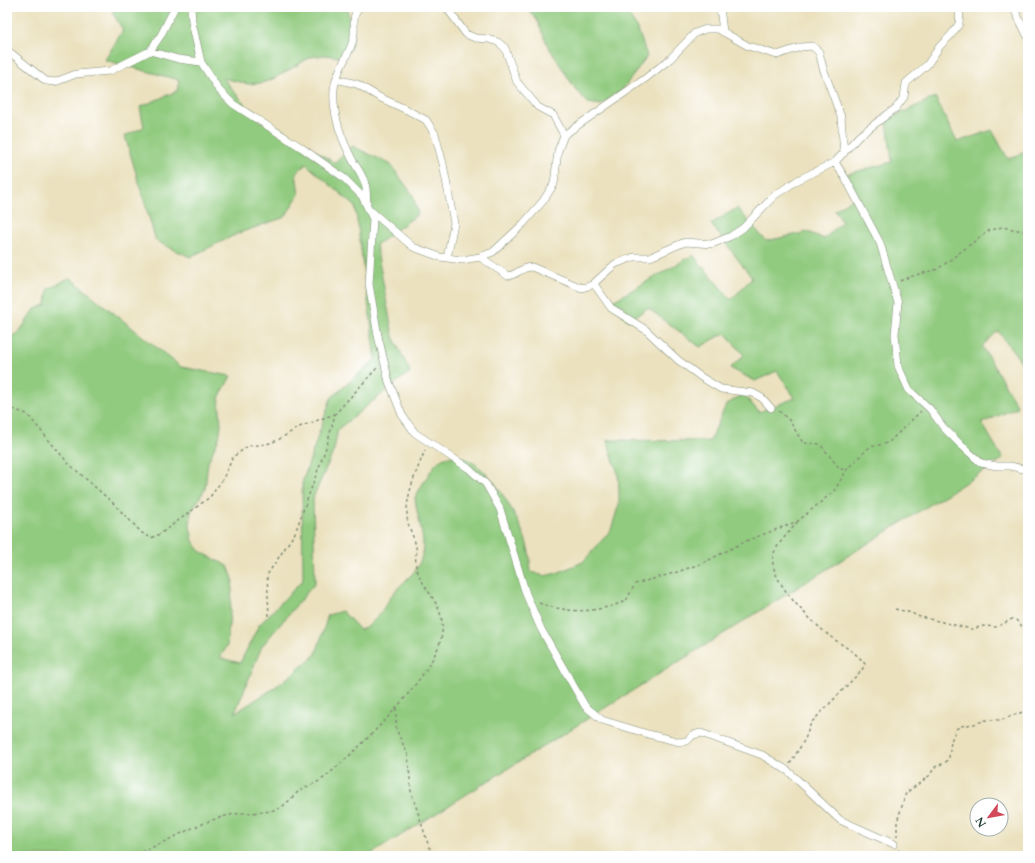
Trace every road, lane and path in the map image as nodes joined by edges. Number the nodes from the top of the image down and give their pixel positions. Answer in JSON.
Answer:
{"nodes":[{"id":1,"x":175,"y":7,"type":"edge"},
{"id":2,"x":191,"y":7,"type":"edge"},
{"id":3,"x":361,"y":7,"type":"edge"},
{"id":4,"x":446,"y":7,"type":"edge"},
{"id":5,"x":720,"y":7,"type":"edge"},
{"id":6,"x":960,"y":7,"type":"edge"},
{"id":7,"x":1013,"y":7,"type":"edge"},
{"id":8,"x":723,"y":32,"type":"junction"},
{"id":9,"x":1028,"y":37,"type":"edge"},
{"id":10,"x":7,"y":50,"type":"edge"},
{"id":11,"x":150,"y":52,"type":"junction"},
{"id":12,"x":201,"y":62,"type":"junction"},
{"id":13,"x":336,"y":79,"type":"junction"},
{"id":14,"x":564,"y":135,"type":"junction"},
{"id":15,"x":844,"y":153,"type":"junction"},
{"id":16,"x":835,"y":162,"type":"junction"},
{"id":17,"x":367,"y":207,"type":"junction"},
{"id":18,"x":1028,"y":232,"type":"edge"},
{"id":19,"x":480,"y":257,"type":"junction"},
{"id":20,"x":447,"y":258,"type":"junction"},
{"id":21,"x":594,"y":284,"type":"junction"},
{"id":22,"x":892,"y":285,"type":"junction"},
{"id":23,"x":384,"y":360,"type":"junction"},
{"id":24,"x":926,"y":405,"type":"junction"},
{"id":25,"x":7,"y":407,"type":"edge"},
{"id":26,"x":771,"y":408,"type":"joint"},
{"id":27,"x":335,"y":414,"type":"junction"},
{"id":28,"x":428,"y":441,"type":"junction"},
{"id":29,"x":847,"y":470,"type":"junction"},
{"id":30,"x":1028,"y":470,"type":"edge"},
{"id":31,"x":798,"y":521,"type":"junction"},
{"id":32,"x":528,"y":599,"type":"junction"},
{"id":33,"x":895,"y":609,"type":"dead end"},
{"id":34,"x":269,"y":616,"type":"dead end"},
{"id":35,"x":1028,"y":633,"type":"edge"},
{"id":36,"x":396,"y":708,"type":"junction"},
{"id":37,"x":1028,"y":710,"type":"edge"},
{"id":38,"x":788,"y":771,"type":"junction"},
{"id":39,"x":894,"y":844,"type":"junction"},
{"id":40,"x":899,"y":852,"type":"junction"},
{"id":41,"x":130,"y":856,"type":"edge"},
{"id":42,"x":435,"y":856,"type":"edge"},
{"id":43,"x":898,"y":856,"type":"edge"},
{"id":44,"x":903,"y":856,"type":"edge"}],
"edges":[{"from":1,"to":11,"type":"street"},
{"from":2,"to":12,"type":"street"},
{"from":3,"to":13,"type":"street"},
{"from":4,"to":14,"type":"street"},
{"from":5,"to":8,"type":"street"},
{"from":6,"to":15,"type":"street"},
{"from":7,"to":9,"type":"street"},
{"from":8,"to":14,"type":"street"},
{"from":8,"to":15,"type":"street"},
{"from":10,"to":11,"type":"street"},
{"from":11,"to":12,"type":"street"},
{"from":12,"to":17,"type":"street"},
{"from":13,"to":17,"type":"street"},
{"from":13,"to":20,"type":"street"},
{"from":14,"to":19,"type":"street"},
{"from":15,"to":16,"type":"street"},
{"from":16,"to":21,"type":"street"},
{"from":16,"to":22,"type":"street"},
{"from":17,"to":20,"type":"street"},
{"from":17,"to":23,"type":"street"},
{"from":18,"to":22,"type":"path"},
{"from":19,"to":20,"type":"street"},
{"from":19,"to":21,"type":"street"},
{"from":21,"to":26,"type":"street"},
{"from":22,"to":24,"type":"street"},
{"from":23,"to":27,"type":"path"},
{"from":23,"to":28,"type":"street"},
{"from":24,"to":29,"type":"path"},
{"from":24,"to":30,"type":"street"},
{"from":25,"to":27,"type":"path"},
{"from":26,"to":29,"type":"path"},
{"from":27,"to":34,"type":"path"},
{"from":28,"to":32,"type":"street"},
{"from":28,"to":36,"type":"path"},
{"from":29,"to":31,"type":"path"},
{"from":31,"to":32,"type":"path"},
{"from":31,"to":38,"type":"path"},
{"from":32,"to":38,"type":"street"},
{"from":33,"to":35,"type":"path"},
{"from":36,"to":41,"type":"path"},
{"from":36,"to":42,"type":"path"},
{"from":37,"to":39,"type":"path"},
{"from":38,"to":39,"type":"street"},
{"from":39,"to":40,"type":"path"},
{"from":40,"to":43,"type":"path"},
{"from":40,"to":44,"type":"path"}]}
